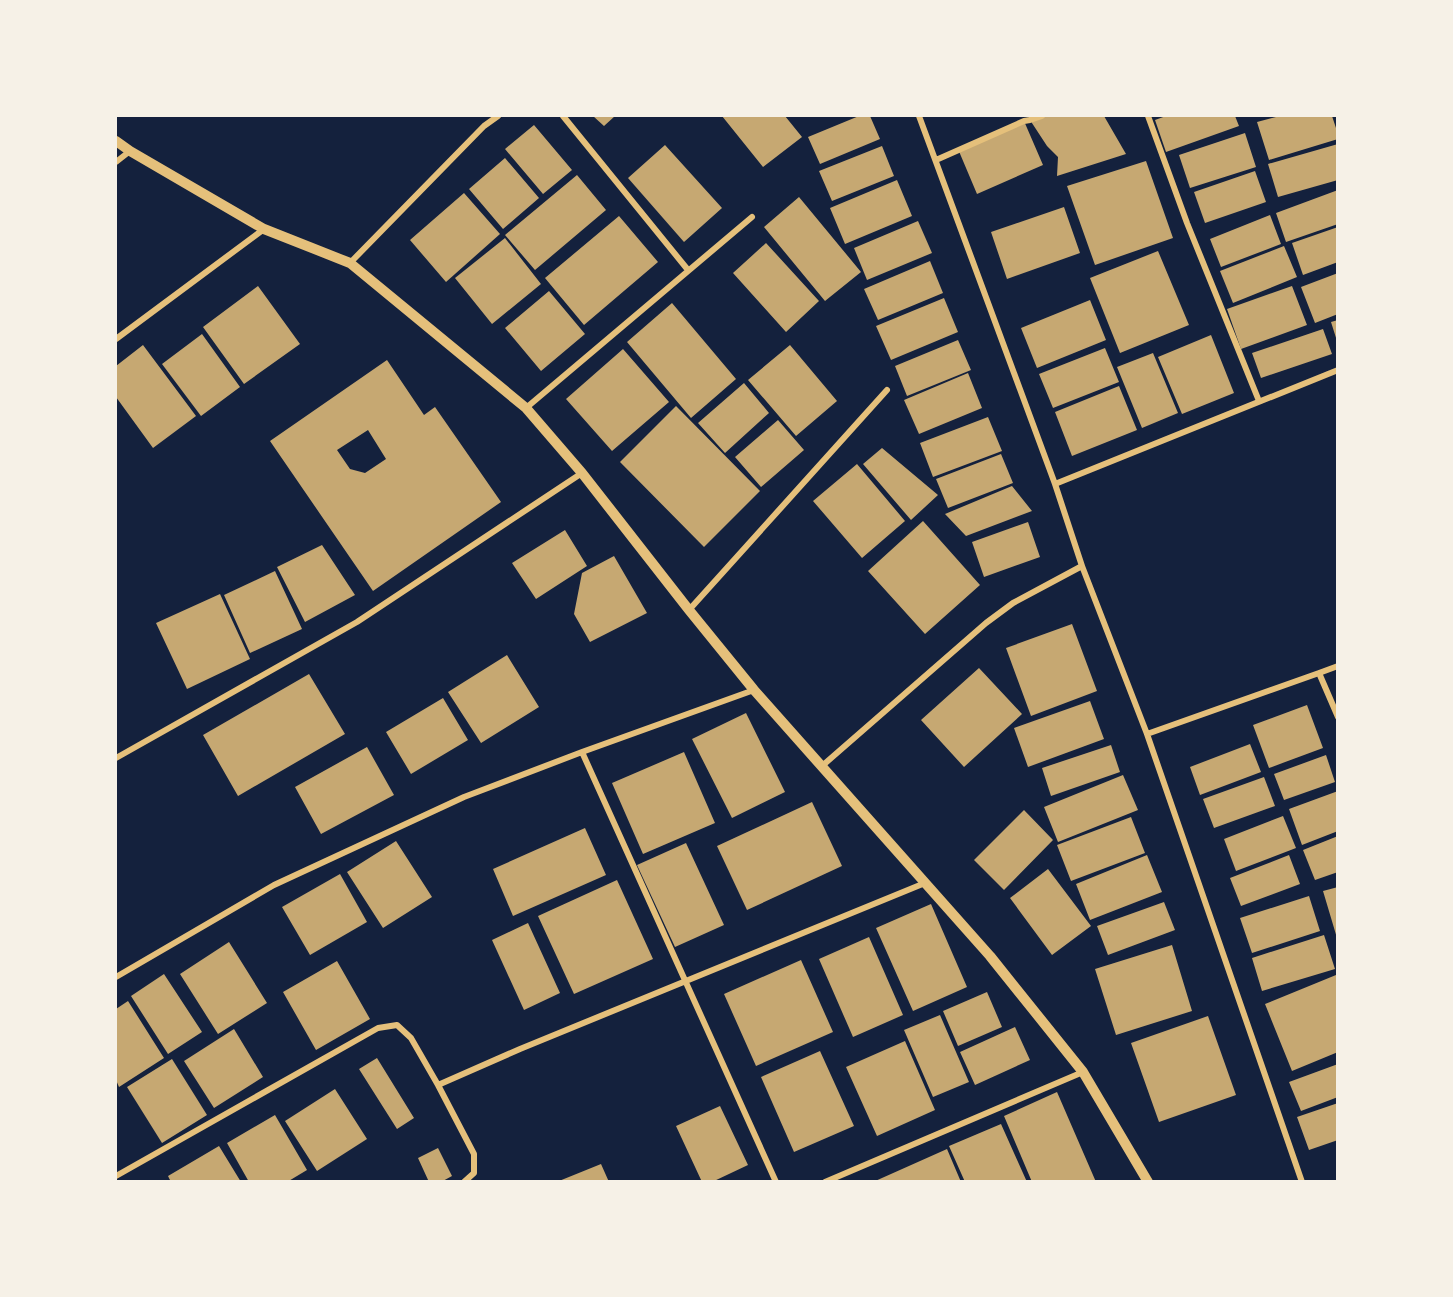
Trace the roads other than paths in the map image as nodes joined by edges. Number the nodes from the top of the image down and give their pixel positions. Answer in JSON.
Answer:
{"nodes":[{"id":1,"x":498,"y":116,"type":"edge"},
{"id":2,"x":563,"y":116,"type":"edge"},
{"id":3,"x":919,"y":116,"type":"edge"},
{"id":4,"x":1042,"y":116,"type":"edge"},
{"id":5,"x":1148,"y":116,"type":"edge"},
{"id":6,"x":116,"y":141,"type":"edge"},
{"id":7,"x":130,"y":151,"type":"junction"},
{"id":8,"x":936,"y":160,"type":"junction"},
{"id":9,"x":116,"y":162,"type":"edge"},
{"id":10,"x":752,"y":217,"type":"dead end"},
{"id":11,"x":264,"y":229,"type":"junction"},
{"id":12,"x":350,"y":263,"type":"junction"},
{"id":13,"x":688,"y":270,"type":"junction"},
{"id":14,"x":116,"y":339,"type":"edge"},
{"id":15,"x":1338,"y":370,"type":"edge"},
{"id":16,"x":887,"y":390,"type":"dead end"},
{"id":17,"x":1259,"y":401,"type":"junction"},
{"id":18,"x":526,"y":408,"type":"junction"},
{"id":19,"x":582,"y":473,"type":"junction"},
{"id":20,"x":1055,"y":484,"type":"junction"},
{"id":21,"x":1082,"y":566,"type":"junction"},
{"id":22,"x":689,"y":610,"type":"junction"},
{"id":23,"x":1338,"y":666,"type":"edge"},
{"id":24,"x":1319,"y":673,"type":"junction"},
{"id":25,"x":754,"y":690,"type":"junction"},
{"id":26,"x":1338,"y":717,"type":"edge"},
{"id":27,"x":1148,"y":734,"type":"junction"},
{"id":28,"x":582,"y":752,"type":"junction"},
{"id":29,"x":116,"y":758,"type":"edge"},
{"id":30,"x":822,"y":766,"type":"junction"},
{"id":31,"x":925,"y":883,"type":"junction"},
{"id":32,"x":116,"y":978,"type":"edge"},
{"id":33,"x":685,"y":981,"type":"junction"},
{"id":34,"x":1083,"y":1072,"type":"junction"},
{"id":35,"x":438,"y":1085,"type":"junction"},
{"id":36,"x":116,"y":1176,"type":"edge"},
{"id":37,"x":464,"y":1182,"type":"edge"},
{"id":38,"x":776,"y":1182,"type":"edge"},
{"id":39,"x":825,"y":1182,"type":"edge"},
{"id":40,"x":1148,"y":1182,"type":"edge"},
{"id":41,"x":1302,"y":1182,"type":"edge"}],
"edges":[{"from":1,"to":12,"type":"street"},
{"from":2,"to":13,"type":"street"},
{"from":3,"to":8,"type":"street"},
{"from":4,"to":8,"type":"street"},
{"from":5,"to":17,"type":"street"},
{"from":6,"to":7,"type":"street"},
{"from":7,"to":9,"type":"street"},
{"from":7,"to":11,"type":"street"},
{"from":8,"to":20,"type":"street"},
{"from":10,"to":13,"type":"street"},
{"from":11,"to":12,"type":"street"},
{"from":11,"to":14,"type":"street"},
{"from":12,"to":18,"type":"street"},
{"from":13,"to":18,"type":"street"},
{"from":15,"to":17,"type":"street"},
{"from":16,"to":22,"type":"street"},
{"from":17,"to":20,"type":"street"},
{"from":18,"to":19,"type":"street"},
{"from":19,"to":22,"type":"street"},
{"from":19,"to":29,"type":"street"},
{"from":20,"to":21,"type":"street"},
{"from":21,"to":27,"type":"street"},
{"from":21,"to":30,"type":"street"},
{"from":22,"to":25,"type":"street"},
{"from":23,"to":24,"type":"street"},
{"from":24,"to":26,"type":"street"},
{"from":24,"to":27,"type":"street"},
{"from":25,"to":28,"type":"street"},
{"from":25,"to":30,"type":"street"},
{"from":27,"to":41,"type":"street"},
{"from":28,"to":32,"type":"street"},
{"from":28,"to":33,"type":"street"},
{"from":30,"to":31,"type":"street"},
{"from":31,"to":33,"type":"street"},
{"from":31,"to":34,"type":"street"},
{"from":33,"to":35,"type":"street"},
{"from":33,"to":38,"type":"street"},
{"from":34,"to":39,"type":"street"},
{"from":34,"to":40,"type":"street"},
{"from":35,"to":36,"type":"street"},
{"from":35,"to":37,"type":"street"}]}
